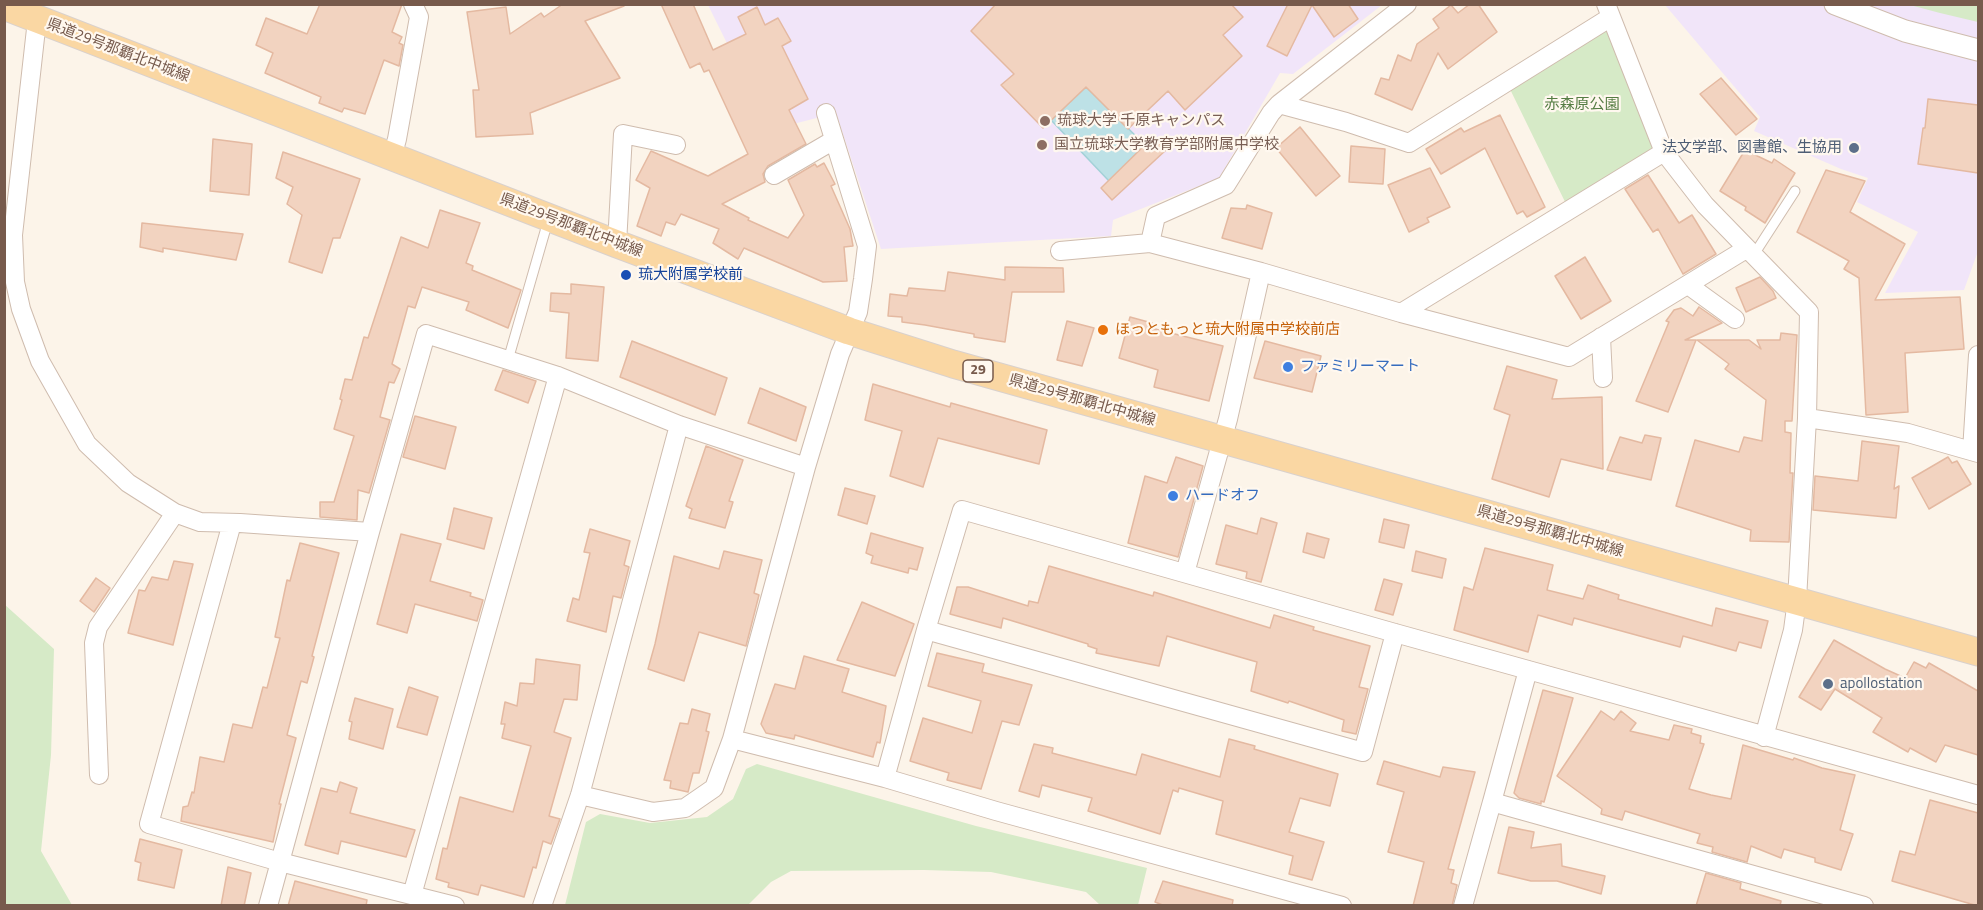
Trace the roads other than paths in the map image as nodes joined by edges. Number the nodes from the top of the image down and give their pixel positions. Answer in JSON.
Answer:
{"nodes":[{"id":1,"x":413,"y":4,"type":"edge"},
{"id":2,"x":1407,"y":4,"type":"edge"},
{"id":3,"x":1834,"y":4,"type":"edge"},
{"id":4,"x":4,"y":6,"type":"edge"},
{"id":5,"x":1609,"y":11,"type":"edge"},
{"id":6,"x":37,"y":20,"type":"junction"},
{"id":7,"x":1978,"y":50,"type":"edge"},
{"id":8,"x":1279,"y":105,"type":"junction"},
{"id":9,"x":826,"y":113,"type":"dead end"},
{"id":10,"x":834,"y":140,"type":"junction"},
{"id":11,"x":676,"y":145,"type":"dead end"},
{"id":12,"x":1664,"y":152,"type":"junction"},
{"id":13,"x":392,"y":157,"type":"junction"},
{"id":14,"x":774,"y":175,"type":"dead end"},
{"id":15,"x":1796,"y":191,"type":"dead end"},
{"id":16,"x":549,"y":218,"type":"junction"},
{"id":17,"x":1150,"y":243,"type":"junction"},
{"id":18,"x":617,"y":244,"type":"junction"},
{"id":19,"x":1060,"y":251,"type":"dead end"},
{"id":20,"x":1750,"y":252,"type":"junction"},
{"id":21,"x":1261,"y":272,"type":"junction"},
{"id":22,"x":1688,"y":285,"type":"junction"},
{"id":23,"x":1401,"y":313,"type":"junction"},
{"id":24,"x":1735,"y":319,"type":"dead end"},
{"id":25,"x":849,"y":331,"type":"junction"},
{"id":26,"x":1601,"y":337,"type":"junction"},
{"id":27,"x":1978,"y":355,"type":"edge"},
{"id":28,"x":508,"y":360,"type":"junction"},
{"id":29,"x":558,"y":376,"type":"junction"},
{"id":30,"x":1603,"y":378,"type":"dead end"},
{"id":31,"x":1807,"y":418,"type":"junction"},
{"id":32,"x":679,"y":425,"type":"junction"},
{"id":33,"x":1222,"y":440,"type":"junction"},
{"id":34,"x":1975,"y":452,"type":"edge"},
{"id":35,"x":806,"y":467,"type":"junction"},
{"id":36,"x":175,"y":513,"type":"junction"},
{"id":37,"x":232,"y":523,"type":"junction"},
{"id":38,"x":370,"y":532,"type":"junction"},
{"id":39,"x":1185,"y":573,"type":"junction"},
{"id":40,"x":1797,"y":600,"type":"junction"},
{"id":41,"x":926,"y":630,"type":"junction"},
{"id":42,"x":1395,"y":633,"type":"junction"},
{"id":43,"x":1978,"y":652,"type":"edge"},
{"id":44,"x":1528,"y":670,"type":"junction"},
{"id":45,"x":1764,"y":737,"type":"junction"},
{"id":46,"x":732,"y":739,"type":"junction"},
{"id":47,"x":99,"y":775,"type":"dead end"},
{"id":48,"x":885,"y":778,"type":"junction"},
{"id":49,"x":580,"y":795,"type":"junction"},
{"id":50,"x":1978,"y":795,"type":"edge"},
{"id":51,"x":1492,"y":802,"type":"junction"},
{"id":52,"x":280,"y":862,"type":"junction"},
{"id":53,"x":412,"y":895,"type":"junction"},
{"id":54,"x":268,"y":906,"type":"edge"},
{"id":55,"x":455,"y":906,"type":"edge"},
{"id":56,"x":543,"y":906,"type":"edge"},
{"id":57,"x":1342,"y":906,"type":"edge"},
{"id":58,"x":1463,"y":906,"type":"edge"},
{"id":59,"x":1864,"y":906,"type":"edge"}],
"edges":[{"from":1,"to":13,"type":"street"},
{"from":2,"to":8,"type":"street"},
{"from":3,"to":7,"type":"street"},
{"from":4,"to":6,"type":"main road","name":"県道29号那覇北中城線","number":"29"},
{"from":5,"to":8,"type":"street"},
{"from":5,"to":12,"type":"street"},
{"from":6,"to":13,"type":"main road","name":"県道29号那覇北中城線","number":"29"},
{"from":6,"to":36,"type":"street"},
{"from":8,"to":17,"type":"street"},
{"from":9,"to":10,"type":"street"},
{"from":10,"to":14,"type":"street"},
{"from":10,"to":25,"type":"street"},
{"from":11,"to":18,"type":"street"},
{"from":12,"to":20,"type":"street"},
{"from":12,"to":23,"type":"street"},
{"from":13,"to":16,"type":"main road","name":"県道29号那覇北中城線","number":"29"},
{"from":15,"to":20,"type":"lane"},
{"from":16,"to":18,"type":"main road","name":"県道29号那覇北中城線","number":"29"},
{"from":16,"to":28,"type":"lane"},
{"from":17,"to":19,"type":"street"},
{"from":17,"to":21,"type":"street"},
{"from":18,"to":25,"type":"main road","name":"県道29号那覇北中城線","number":"29"},
{"from":20,"to":22,"type":"street"},
{"from":20,"to":31,"type":"street"},
{"from":21,"to":23,"type":"street"},
{"from":21,"to":33,"type":"street"},
{"from":22,"to":24,"type":"street"},
{"from":22,"to":26,"type":"street"},
{"from":23,"to":26,"type":"street"},
{"from":25,"to":33,"type":"main road","name":"県道29号那覇北中城線","number":"29"},
{"from":25,"to":35,"type":"street"},
{"from":26,"to":30,"type":"street"},
{"from":27,"to":34,"type":"street"},
{"from":28,"to":29,"type":"street"},
{"from":28,"to":38,"type":"street"},
{"from":29,"to":32,"type":"street"},
{"from":29,"to":53,"type":"street"},
{"from":31,"to":34,"type":"street"},
{"from":31,"to":40,"type":"street"},
{"from":32,"to":35,"type":"street"},
{"from":32,"to":49,"type":"street"},
{"from":33,"to":39,"type":"street"},
{"from":33,"to":40,"type":"main road","name":"県道29号那覇北中城線","number":"29"},
{"from":35,"to":46,"type":"street"},
{"from":36,"to":37,"type":"street"},
{"from":36,"to":47,"type":"street"},
{"from":37,"to":38,"type":"street"},
{"from":37,"to":52,"type":"street"},
{"from":38,"to":52,"type":"street"},
{"from":39,"to":41,"type":"street"},
{"from":39,"to":42,"type":"street"},
{"from":40,"to":43,"type":"main road","name":"県道29号那覇北中城線","number":"29"},
{"from":40,"to":45,"type":"street"},
{"from":41,"to":42,"type":"street"},
{"from":41,"to":48,"type":"street"},
{"from":42,"to":44,"type":"street"},
{"from":44,"to":45,"type":"street"},
{"from":44,"to":51,"type":"street"},
{"from":45,"to":50,"type":"street"},
{"from":46,"to":48,"type":"street"},
{"from":46,"to":49,"type":"street"},
{"from":48,"to":57,"type":"street"},
{"from":49,"to":56,"type":"street"},
{"from":51,"to":58,"type":"street"},
{"from":51,"to":59,"type":"street"},
{"from":52,"to":53,"type":"street"},
{"from":52,"to":54,"type":"street"},
{"from":53,"to":55,"type":"street"}]}
